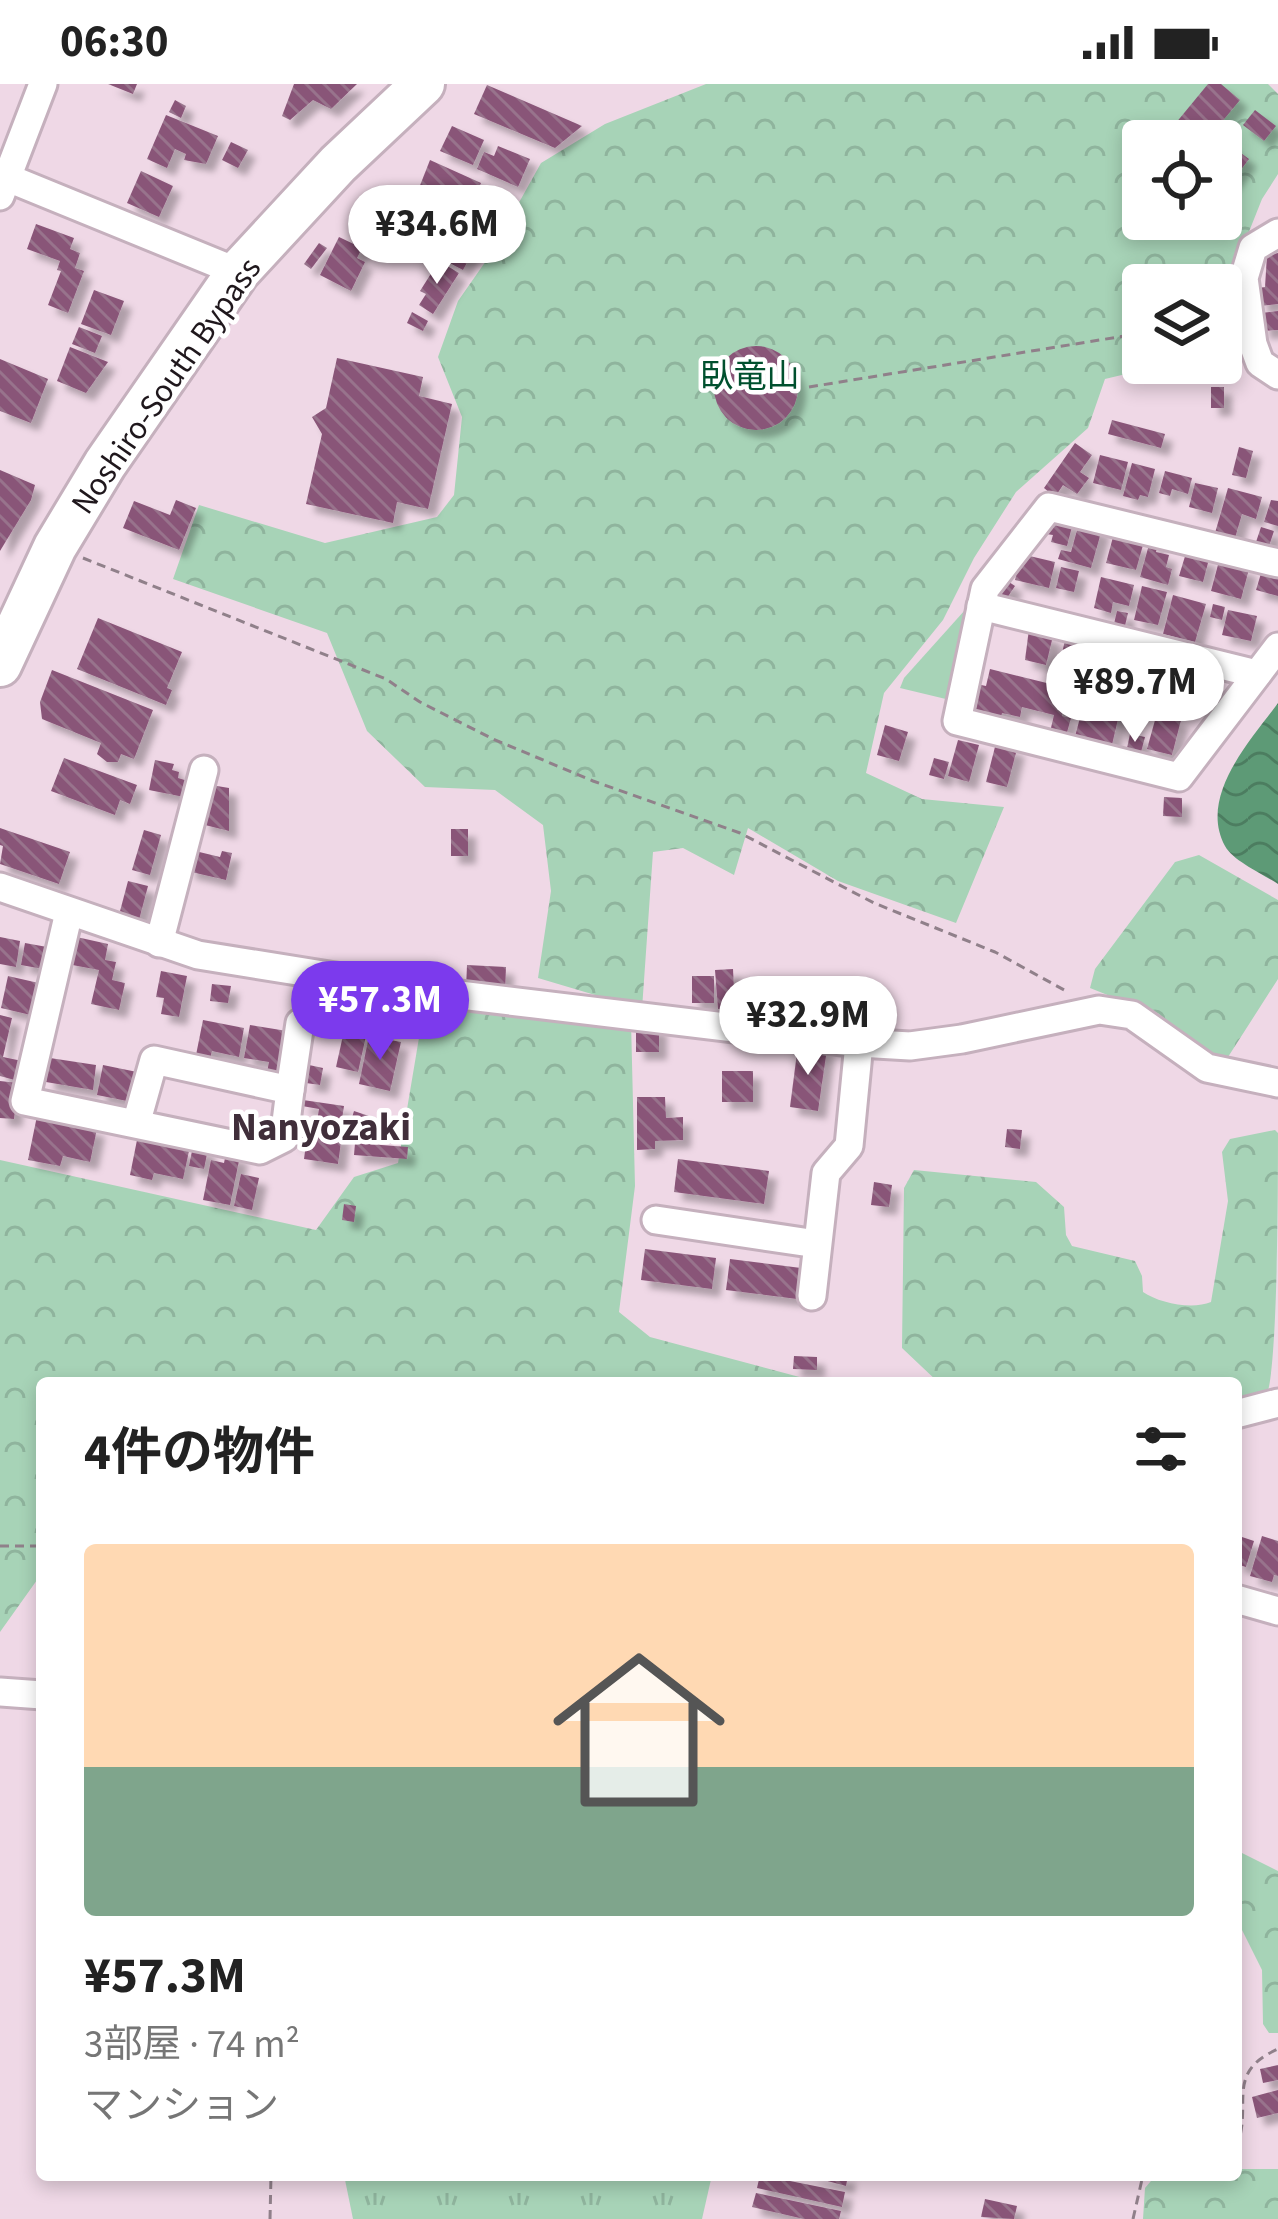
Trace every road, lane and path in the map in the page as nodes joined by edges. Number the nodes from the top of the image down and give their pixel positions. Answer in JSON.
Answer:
{"nodes":[{"id":1,"x":43,"y":84,"type":"edge"},
{"id":2,"x":423,"y":84,"type":"edge"},
{"id":3,"x":4,"y":187,"type":"edge"},
{"id":4,"x":1278,"y":233,"type":"edge"},
{"id":5,"x":238,"y":272,"type":"junction"},
{"id":6,"x":1122,"y":335,"type":"edge"},
{"id":7,"x":1278,"y":375,"type":"edge"},
{"id":8,"x":809,"y":387,"type":"dead end"},
{"id":9,"x":55,"y":547,"type":"junction"},
{"id":10,"x":1278,"y":563,"type":"edge"},
{"id":11,"x":981,"y":606,"type":"junction"},
{"id":12,"x":1278,"y":647,"type":"edge"},
{"id":13,"x":0,"y":665,"type":"edge"},
{"id":14,"x":1257,"y":674,"type":"junction"},
{"id":15,"x":204,"y":770,"type":"dead end"},
{"id":16,"x":0,"y":887,"type":"edge"},
{"id":17,"x":68,"y":912,"type":"junction"},
{"id":18,"x":159,"y":943,"type":"junction"},
{"id":19,"x":1099,"y":1010,"type":"junction"},
{"id":20,"x":300,"y":1023,"type":"dead end"},
{"id":21,"x":859,"y":1043,"type":"junction"},
{"id":22,"x":1278,"y":1083,"type":"edge"},
{"id":23,"x":290,"y":1090,"type":"junction"},
{"id":24,"x":136,"y":1124,"type":"junction"},
{"id":25,"x":656,"y":1220,"type":"dead end"},
{"id":26,"x":817,"y":1244,"type":"junction"},
{"id":27,"x":812,"y":1296,"type":"dead end"},
{"id":28,"x":1278,"y":1403,"type":"edge"},
{"id":29,"x":1242,"y":1412,"type":"edge"},
{"id":30,"x":0,"y":1546,"type":"edge"},
{"id":31,"x":36,"y":1546,"type":"edge"},
{"id":32,"x":1242,"y":1601,"type":"edge"},
{"id":33,"x":1278,"y":1611,"type":"edge"},
{"id":34,"x":0,"y":1692,"type":"edge"},
{"id":35,"x":36,"y":1695,"type":"edge"},
{"id":36,"x":1278,"y":2049,"type":"edge"},
{"id":37,"x":1242,"y":2109,"type":"edge"},
{"id":38,"x":271,"y":2181,"type":"edge"},
{"id":39,"x":1142,"y":2181,"type":"edge"},
{"id":40,"x":270,"y":2219,"type":"edge"},
{"id":41,"x":1133,"y":2219,"type":"edge"}],
"edges":[{"from":1,"to":3,"type":"street"},
{"from":2,"to":5,"type":"highway","name":"Noshiro-South Bypass"},
{"from":3,"to":5,"type":"street"},
{"from":4,"to":7,"type":"street"},
{"from":5,"to":9,"type":"highway","name":"Noshiro-South Bypass"},
{"from":6,"to":8,"type":"path"},
{"from":9,"to":13,"type":"highway","name":"Noshiro-South Bypass"},
{"from":9,"to":19,"type":"path"},
{"from":10,"to":11,"type":"street"},
{"from":11,"to":14,"type":"street"},
{"from":11,"to":14,"type":"street"},
{"from":12,"to":14,"type":"street"},
{"from":15,"to":18,"type":"street"},
{"from":16,"to":17,"type":"street"},
{"from":17,"to":18,"type":"street"},
{"from":17,"to":24,"type":"street"},
{"from":18,"to":21,"type":"street"},
{"from":19,"to":21,"type":"street"},
{"from":19,"to":22,"type":"street"},
{"from":20,"to":23,"type":"street"},
{"from":21,"to":26,"type":"street"},
{"from":23,"to":24,"type":"street"},
{"from":23,"to":24,"type":"street"},
{"from":25,"to":26,"type":"street"},
{"from":26,"to":27,"type":"street"},
{"from":28,"to":29,"type":"street"},
{"from":30,"to":31,"type":"path"},
{"from":32,"to":33,"type":"street"},
{"from":34,"to":35,"type":"street"},
{"from":36,"to":37,"type":"path"},
{"from":38,"to":40,"type":"path"},
{"from":39,"to":41,"type":"path"}]}
